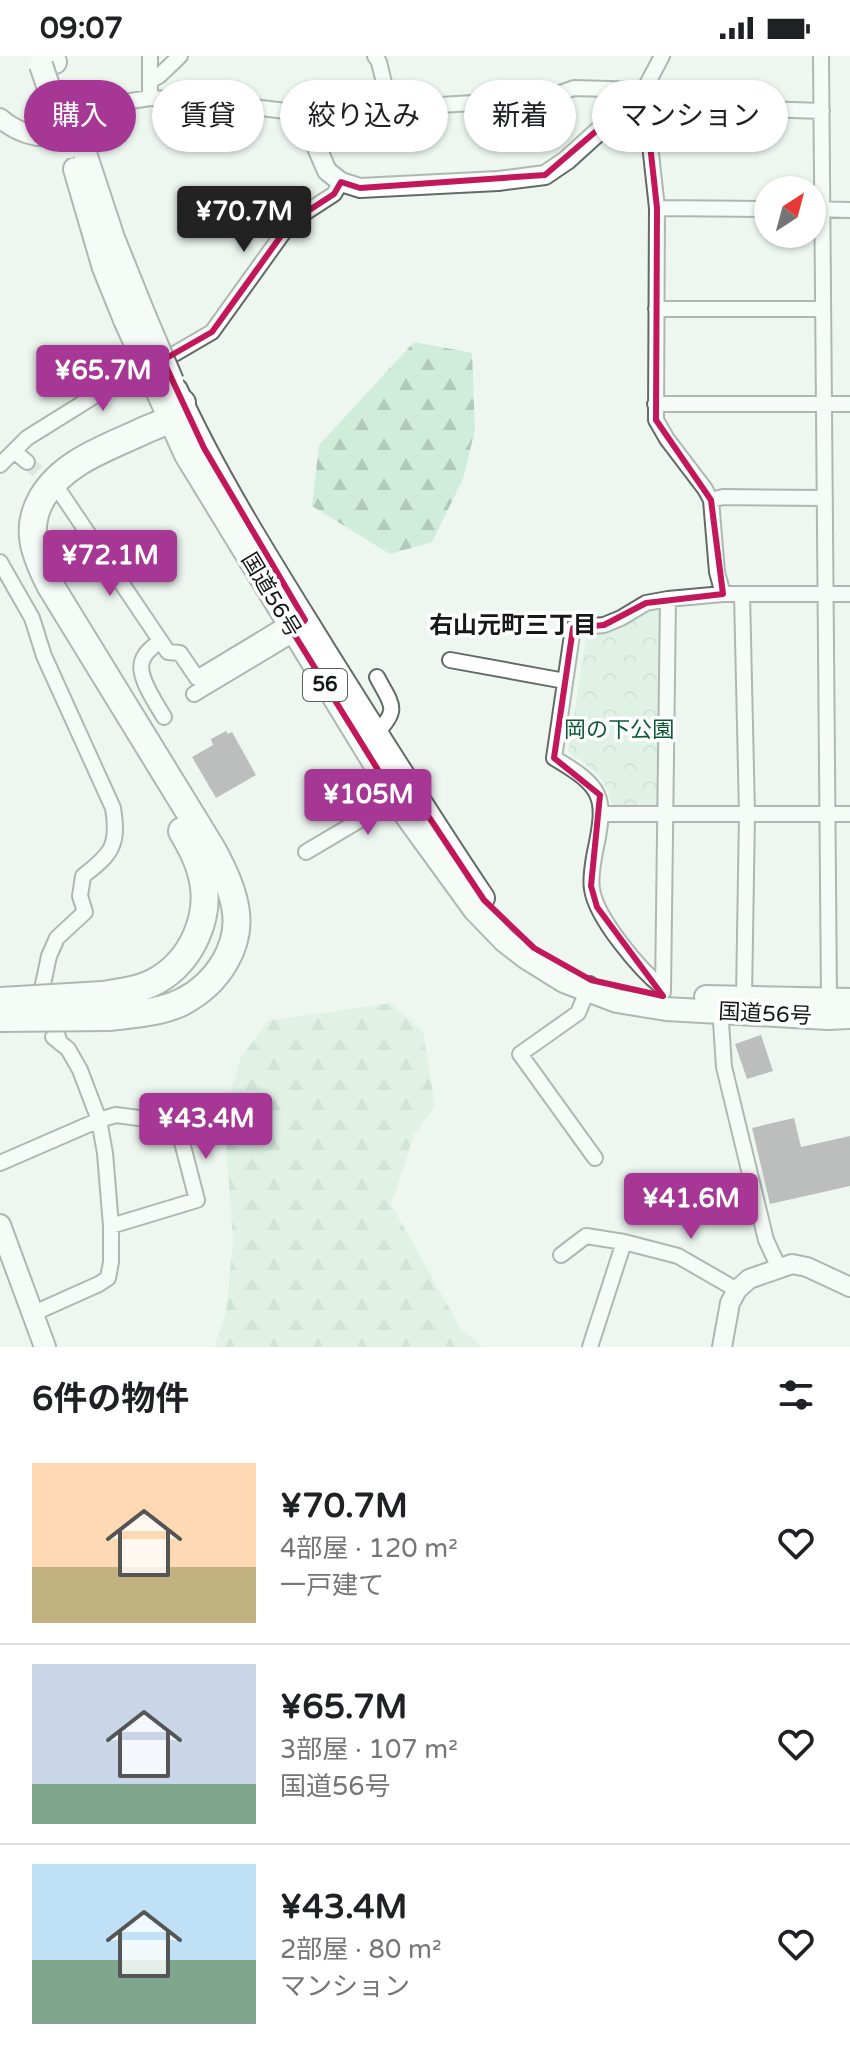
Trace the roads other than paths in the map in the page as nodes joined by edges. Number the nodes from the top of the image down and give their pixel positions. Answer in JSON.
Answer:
{"nodes":[{"id":1,"x":150,"y":56,"type":"edge"},
{"id":2,"x":180,"y":56,"type":"edge"},
{"id":3,"x":375,"y":56,"type":"edge"},
{"id":4,"x":662,"y":56,"type":"edge"},
{"id":5,"x":821,"y":56,"type":"edge"},
{"id":6,"x":47,"y":60,"type":"edge"},
{"id":7,"x":55,"y":80,"type":"edge"},
{"id":8,"x":383,"y":80,"type":"edge"},
{"id":9,"x":651,"y":80,"type":"edge"},
{"id":10,"x":150,"y":81,"type":"junction"},
{"id":11,"x":592,"y":90,"type":"edge"},
{"id":12,"x":150,"y":98,"type":"junction"},
{"id":13,"x":136,"y":100,"type":"edge"},
{"id":14,"x":448,"y":105,"type":"edge"},
{"id":15,"x":788,"y":108,"type":"edge"},
{"id":16,"x":280,"y":110,"type":"edge"},
{"id":17,"x":822,"y":111,"type":"junction"},
{"id":18,"x":0,"y":118,"type":"edge"},
{"id":19,"x":24,"y":132,"type":"edge"},
{"id":20,"x":592,"y":140,"type":"edge"},
{"id":21,"x":82,"y":152,"type":"edge"},
{"id":22,"x":319,"y":152,"type":"edge"},
{"id":23,"x":650,"y":152,"type":"edge"},
{"id":24,"x":819,"y":176,"type":"edge"},
{"id":25,"x":341,"y":182,"type":"junction"},
{"id":26,"x":657,"y":208,"type":"junction"},
{"id":27,"x":754,"y":209,"type":"edge"},
{"id":28,"x":826,"y":210,"type":"edge"},
{"id":29,"x":850,"y":210,"type":"edge"},
{"id":30,"x":819,"y":248,"type":"edge"},
{"id":31,"x":656,"y":309,"type":"junction"},
{"id":32,"x":823,"y":309,"type":"junction"},
{"id":33,"x":169,"y":399,"type":"junction"},
{"id":34,"x":655,"y":404,"type":"junction"},
{"id":35,"x":824,"y":404,"type":"junction"},
{"id":36,"x":850,"y":404,"type":"edge"},
{"id":37,"x":14,"y":451,"type":"junction"},
{"id":38,"x":27,"y":462,"type":"tunnel mouth"},
{"id":39,"x":0,"y":465,"type":"edge"},
{"id":40,"x":60,"y":492,"type":"tunnel mouth"},
{"id":41,"x":825,"y":498,"type":"junction"},
{"id":42,"x":711,"y":500,"type":"junction"},
{"id":43,"x":0,"y":562,"type":"edge"},
{"id":44,"x":723,"y":594,"type":"junction"},
{"id":45,"x":742,"y":594,"type":"junction"},
{"id":46,"x":826,"y":594,"type":"junction"},
{"id":47,"x":850,"y":594,"type":"edge"},
{"id":48,"x":668,"y":599,"type":"junction"},
{"id":49,"x":296,"y":626,"type":"junction"},
{"id":50,"x":160,"y":641,"type":"junction"},
{"id":51,"x":450,"y":660,"type":"dead end"},
{"id":52,"x":377,"y":677,"type":"dead end"},
{"id":53,"x":565,"y":681,"type":"junction"},
{"id":54,"x":194,"y":694,"type":"dead end"},
{"id":55,"x":164,"y":717,"type":"dead end"},
{"id":56,"x":376,"y":733,"type":"junction"},
{"id":57,"x":404,"y":794,"type":"junction"},
{"id":58,"x":602,"y":814,"type":"junction"},
{"id":59,"x":665,"y":814,"type":"junction"},
{"id":60,"x":747,"y":814,"type":"junction"},
{"id":61,"x":827,"y":814,"type":"junction"},
{"id":62,"x":850,"y":814,"type":"edge"},
{"id":63,"x":306,"y":852,"type":"dead end"},
{"id":64,"x":589,"y":986,"type":"junction"},
{"id":65,"x":0,"y":988,"type":"edge"},
{"id":66,"x":663,"y":992,"type":"junction"},
{"id":67,"x":839,"y":1000,"type":"edge"},
{"id":68,"x":0,"y":1001,"type":"edge"},
{"id":69,"x":736,"y":1004,"type":"junction"},
{"id":70,"x":106,"y":1006,"type":"junction"},
{"id":71,"x":850,"y":1017,"type":"edge"},
{"id":72,"x":0,"y":1018,"type":"edge"},
{"id":73,"x":60,"y":1043,"type":"junction"},
{"id":74,"x":99,"y":1120,"type":"junction"},
{"id":75,"x":595,"y":1158,"type":"dead end"},
{"id":76,"x":0,"y":1163,"type":"edge"},
{"id":77,"x":0,"y":1225,"type":"edge"},
{"id":78,"x":111,"y":1226,"type":"junction"},
{"id":79,"x":624,"y":1242,"type":"junction"},
{"id":80,"x":561,"y":1255,"type":"dead end"},
{"id":81,"x":779,"y":1268,"type":"junction"},
{"id":82,"x":850,"y":1287,"type":"edge"},
{"id":83,"x":737,"y":1290,"type":"junction"},
{"id":84,"x":32,"y":1314,"type":"junction"},
{"id":85,"x":45,"y":1347,"type":"edge"},
{"id":86,"x":590,"y":1347,"type":"edge"},
{"id":87,"x":722,"y":1347,"type":"edge"}],
"edges":[{"from":1,"to":10,"type":"street"},
{"from":2,"to":10,"type":"street"},
{"from":3,"to":8,"type":"street"},
{"from":4,"to":9,"type":"street"},
{"from":5,"to":17,"type":"street"},
{"from":6,"to":7,"type":"highway","name":"国道56号","number":"56"},
{"from":10,"to":12,"type":"street"},
{"from":11,"to":14,"type":"street"},
{"from":12,"to":13,"type":"street"},
{"from":12,"to":16,"type":"street"},
{"from":15,"to":17,"type":"street"},
{"from":17,"to":24,"type":"street"},
{"from":18,"to":19,"type":"street"},
{"from":20,"to":25,"type":"street"},
{"from":21,"to":33,"type":"highway","name":"国道56号","number":"56","bridge":true},
{"from":22,"to":25,"type":"street"},
{"from":23,"to":26,"type":"street"},
{"from":25,"to":37,"type":"street"},
{"from":26,"to":27,"type":"street"},
{"from":26,"to":31,"type":"street"},
{"from":28,"to":29,"type":"street"},
{"from":30,"to":32,"type":"street"},
{"from":31,"to":32,"type":"street"},
{"from":31,"to":34,"type":"street"},
{"from":32,"to":35,"type":"street"},
{"from":33,"to":49,"type":"highway","name":"国道56号","number":"56"},
{"from":33,"to":70,"type":"highway"},
{"from":33,"to":70,"type":"highway"},
{"from":34,"to":35,"type":"street"},
{"from":34,"to":42,"type":"street"},
{"from":35,"to":36,"type":"street"},
{"from":35,"to":41,"type":"street"},
{"from":37,"to":38,"type":"street"},
{"from":37,"to":39,"type":"street"},
{"from":40,"to":50,"type":"street"},
{"from":41,"to":42,"type":"street"},
{"from":41,"to":46,"type":"street"},
{"from":42,"to":44,"type":"street"},
{"from":43,"to":73,"type":"street"},
{"from":44,"to":45,"type":"street"},
{"from":44,"to":48,"type":"street"},
{"from":45,"to":46,"type":"street"},
{"from":45,"to":60,"type":"street"},
{"from":46,"to":47,"type":"street"},
{"from":46,"to":61,"type":"street"},
{"from":48,"to":53,"type":"street"},
{"from":48,"to":59,"type":"street"},
{"from":49,"to":50,"type":"street"},
{"from":49,"to":54,"type":"street"},
{"from":49,"to":56,"type":"highway","name":"国道56号","number":"56"},
{"from":49,"to":57,"type":"highway","name":"国道56号","number":"56"},
{"from":50,"to":55,"type":"street"},
{"from":51,"to":53,"type":"street"},
{"from":52,"to":56,"type":"street"},
{"from":53,"to":58,"type":"street"},
{"from":56,"to":57,"type":"highway","name":"国道56号","number":"56"},
{"from":57,"to":63,"type":"street"},
{"from":57,"to":64,"type":"highway","name":"国道56号","number":"56"},
{"from":58,"to":59,"type":"street"},
{"from":58,"to":66,"type":"street"},
{"from":59,"to":60,"type":"street"},
{"from":59,"to":66,"type":"street"},
{"from":60,"to":61,"type":"street"},
{"from":60,"to":69,"type":"street"},
{"from":61,"to":62,"type":"street"},
{"from":61,"to":67,"type":"street"},
{"from":64,"to":66,"type":"highway","name":"国道56号","number":"56"},
{"from":64,"to":69,"type":"highway","name":"国道56号","number":"56"},
{"from":64,"to":75,"type":"street"},
{"from":65,"to":73,"type":"street"},
{"from":66,"to":69,"type":"highway","name":"国道56号","number":"56"},
{"from":67,"to":69,"type":"highway","name":"国道56号","number":"56"},
{"from":68,"to":70,"type":"highway","bridge":true},
{"from":69,"to":71,"type":"highway","name":"国道56号","number":"56"},
{"from":69,"to":81,"type":"street"},
{"from":70,"to":72,"type":"highway","bridge":true},
{"from":73,"to":74,"type":"street"},
{"from":74,"to":76,"type":"street"},
{"from":74,"to":78,"type":"street"},
{"from":74,"to":78,"type":"street"},
{"from":77,"to":84,"type":"main road"},
{"from":78,"to":84,"type":"street"},
{"from":79,"to":80,"type":"street"},
{"from":79,"to":83,"type":"street"},
{"from":79,"to":86,"type":"street"},
{"from":81,"to":82,"type":"street"},
{"from":81,"to":83,"type":"street"},
{"from":83,"to":87,"type":"street"},
{"from":84,"to":85,"type":"main road"}]}
